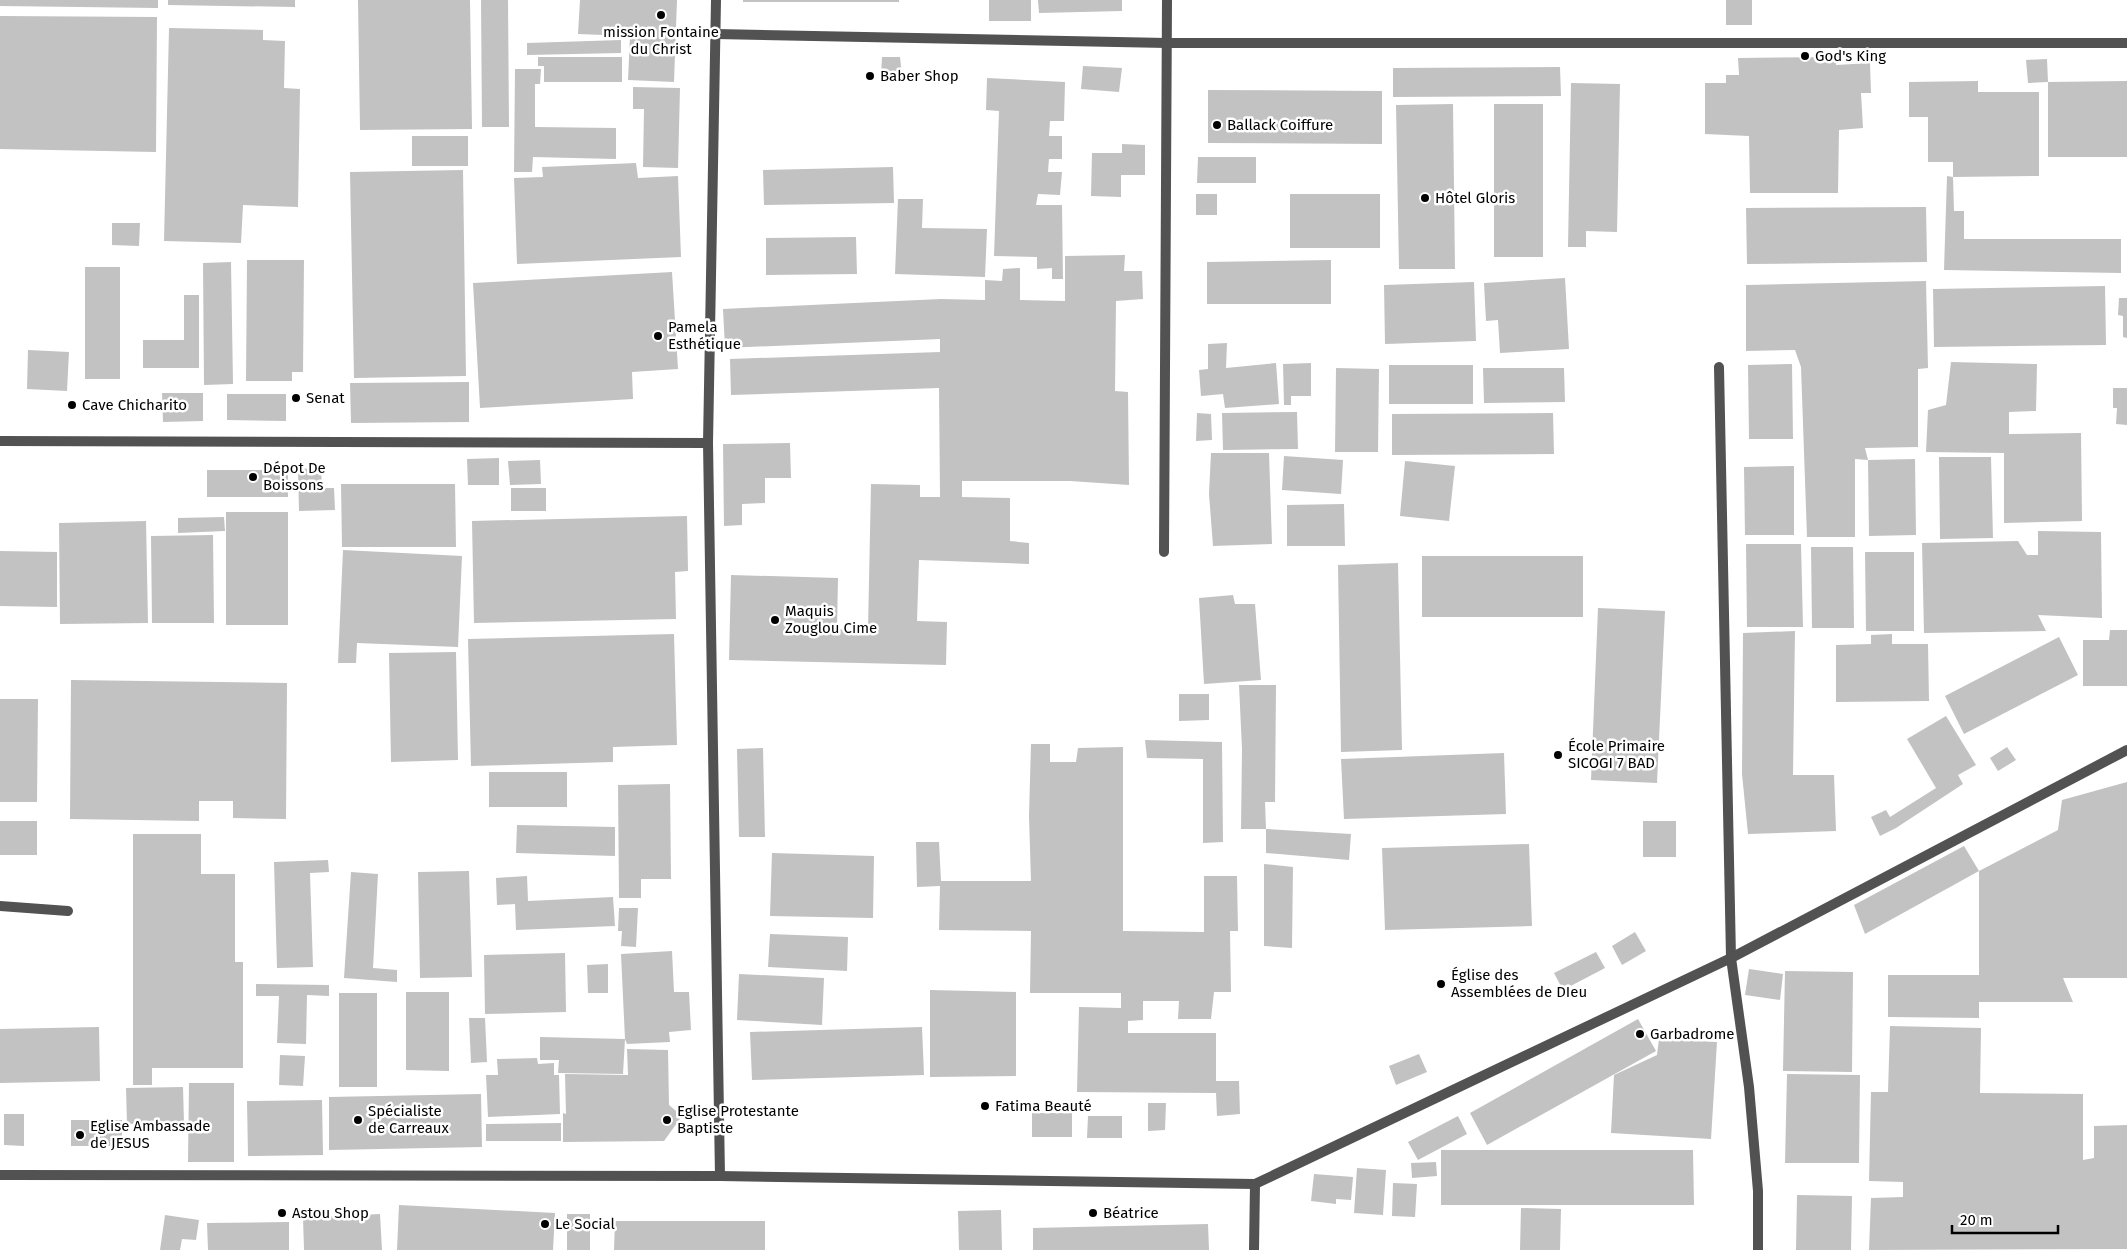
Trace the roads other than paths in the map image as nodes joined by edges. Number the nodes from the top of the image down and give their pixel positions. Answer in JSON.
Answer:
{"nodes":[{"id":1,"x":716,"y":0,"type":"edge"},
{"id":2,"x":1168,"y":0,"type":"edge"},
{"id":3,"x":716,"y":34,"type":"junction"},
{"id":4,"x":1167,"y":43,"type":"junction"},
{"id":5,"x":2127,"y":43,"type":"edge"},
{"id":6,"x":1719,"y":367,"type":"dead end"},
{"id":7,"x":0,"y":441,"type":"edge"},
{"id":8,"x":708,"y":443,"type":"junction"},
{"id":9,"x":1164,"y":552,"type":"dead end"},
{"id":10,"x":2127,"y":750,"type":"edge"},
{"id":11,"x":0,"y":906,"type":"edge"},
{"id":12,"x":68,"y":911,"type":"dead end"},
{"id":13,"x":1730,"y":958,"type":"junction"},
{"id":14,"x":0,"y":1175,"type":"edge"},
{"id":15,"x":720,"y":1176,"type":"junction"},
{"id":16,"x":1255,"y":1184,"type":"junction"},
{"id":17,"x":1254,"y":1250,"type":"edge"},
{"id":18,"x":1758,"y":1250,"type":"edge"}],
"edges":[{"from":1,"to":3,"type":"street"},
{"from":2,"to":4,"type":"street"},
{"from":3,"to":4,"type":"street"},
{"from":3,"to":8,"type":"street"},
{"from":4,"to":5,"type":"street"},
{"from":4,"to":9,"type":"street"},
{"from":6,"to":13,"type":"street"},
{"from":7,"to":8,"type":"street"},
{"from":8,"to":15,"type":"street"},
{"from":10,"to":13,"type":"street"},
{"from":11,"to":12,"type":"street"},
{"from":13,"to":16,"type":"street"},
{"from":13,"to":18,"type":"street"},
{"from":14,"to":15,"type":"street"},
{"from":15,"to":16,"type":"street"},
{"from":16,"to":17,"type":"street"}]}
